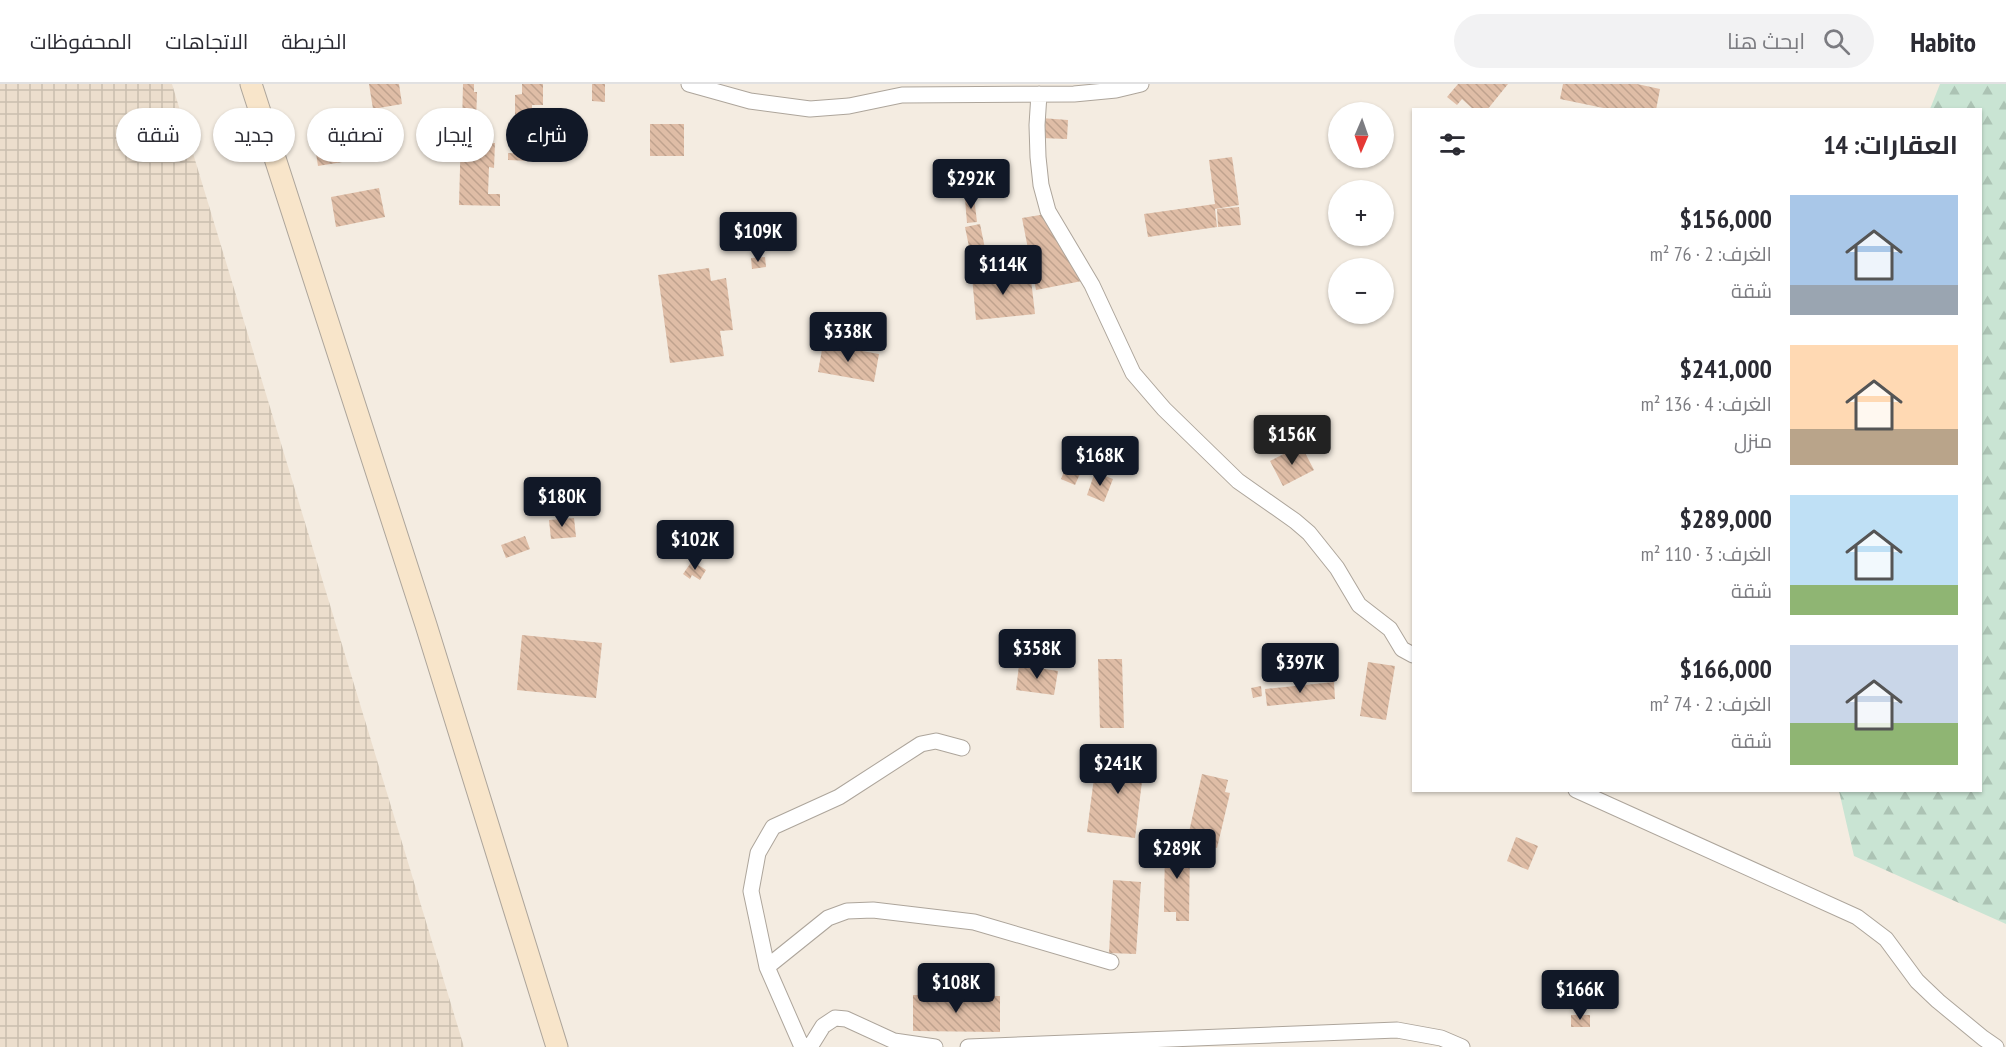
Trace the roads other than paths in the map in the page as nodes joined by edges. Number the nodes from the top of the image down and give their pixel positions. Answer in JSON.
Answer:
{"nodes":[{"id":1,"x":251,"y":84,"type":"edge"},
{"id":2,"x":689,"y":84,"type":"edge"},
{"id":3,"x":1141,"y":84,"type":"edge"},
{"id":4,"x":945,"y":89,"type":"edge"},
{"id":5,"x":1039,"y":94,"type":"junction"},
{"id":6,"x":1412,"y":654,"type":"edge"},
{"id":7,"x":962,"y":748,"type":"dead end"},
{"id":8,"x":1580,"y":792,"type":"edge"},
{"id":9,"x":1111,"y":962,"type":"dead end"},
{"id":10,"x":767,"y":967,"type":"junction"},
{"id":11,"x":557,"y":1047,"type":"edge"},
{"id":12,"x":802,"y":1047,"type":"edge"},
{"id":13,"x":810,"y":1047,"type":"edge"},
{"id":14,"x":935,"y":1047,"type":"edge"},
{"id":15,"x":968,"y":1047,"type":"edge"},
{"id":16,"x":1462,"y":1047,"type":"edge"},
{"id":17,"x":1996,"y":1047,"type":"edge"}],
"edges":[{"from":1,"to":11,"type":"main road"},
{"from":2,"to":4,"type":"street"},
{"from":3,"to":5,"type":"street"},
{"from":4,"to":5,"type":"street"},
{"from":5,"to":6,"type":"street"},
{"from":7,"to":10,"type":"street"},
{"from":8,"to":17,"type":"street"},
{"from":9,"to":10,"type":"street"},
{"from":10,"to":12,"type":"street"},
{"from":13,"to":14,"type":"street"},
{"from":15,"to":16,"type":"street"}]}
